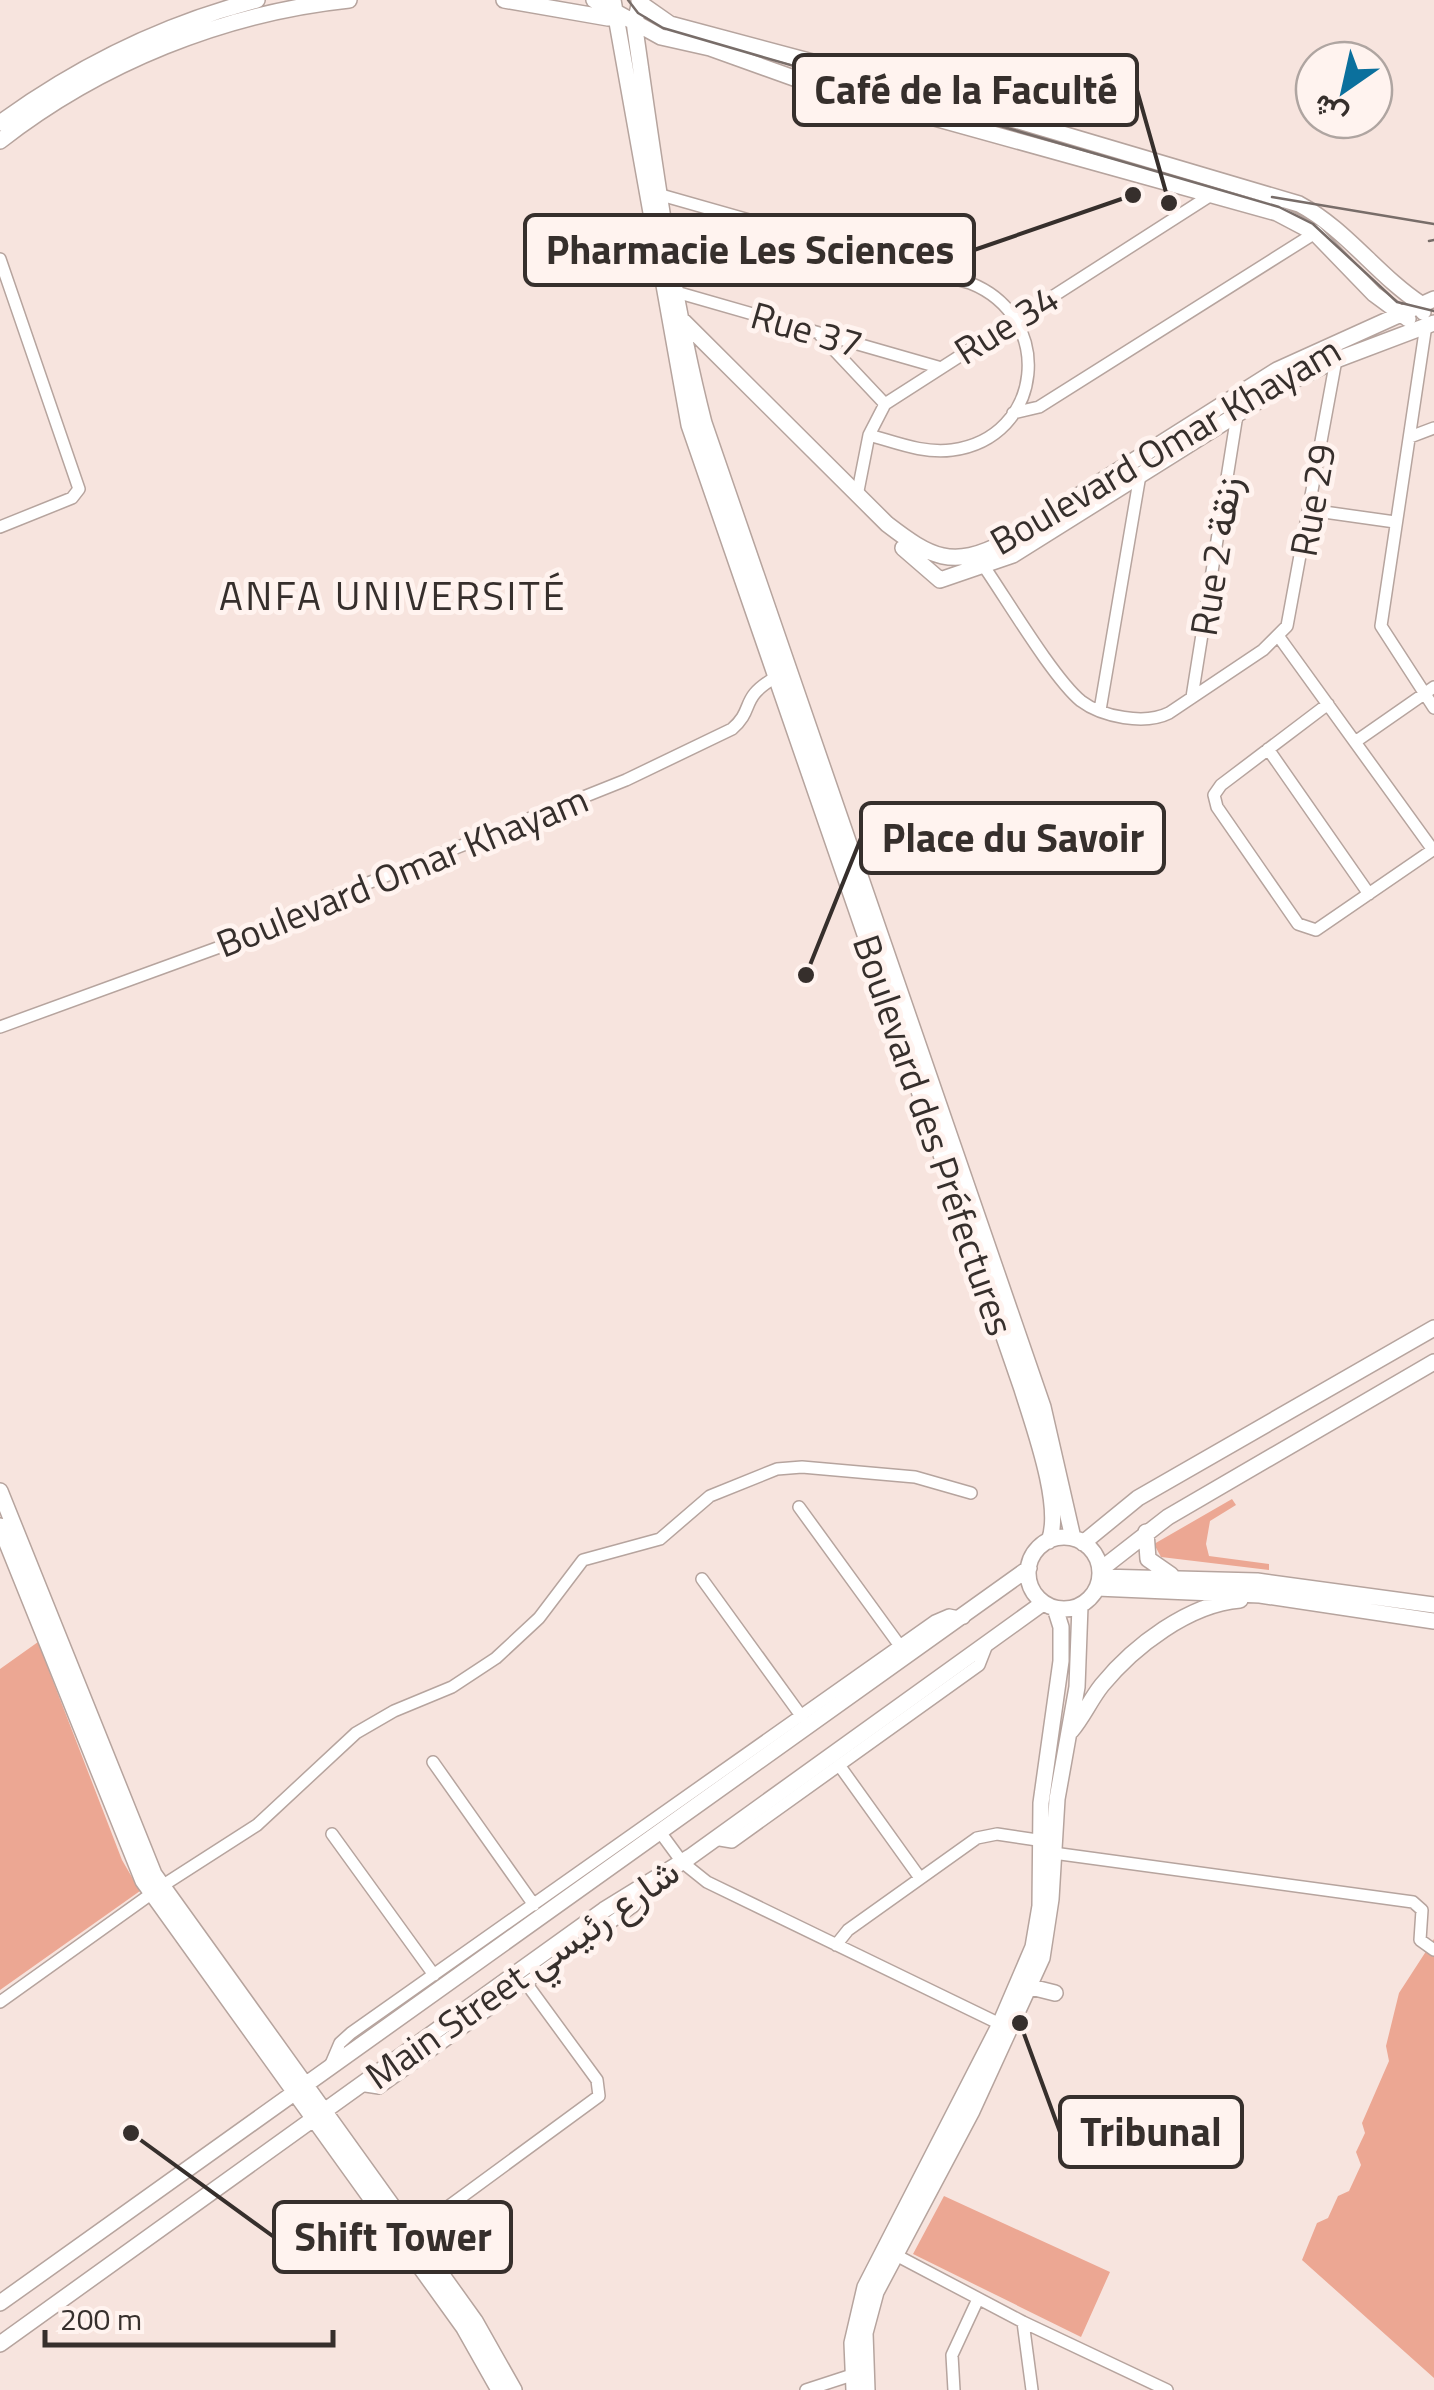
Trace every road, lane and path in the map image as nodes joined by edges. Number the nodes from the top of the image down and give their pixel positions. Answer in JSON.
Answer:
{"nodes":[{"id":1,"x":257,"y":0,"type":"edge"},
{"id":2,"x":350,"y":0,"type":"edge"},
{"id":3,"x":504,"y":0,"type":"edge"},
{"id":4,"x":594,"y":0,"type":"edge"},
{"id":5,"x":639,"y":2,"type":"edge"},
{"id":6,"x":622,"y":13,"type":"edge"},
{"id":7,"x":661,"y":36,"type":"junction"},
{"id":8,"x":640,"y":61,"type":"junction"},
{"id":9,"x":0,"y":123,"type":"edge"},
{"id":10,"x":0,"y":141,"type":"edge"},
{"id":11,"x":661,"y":195,"type":"junction"},
{"id":12,"x":1212,"y":195,"type":"junction"},
{"id":13,"x":1315,"y":233,"type":"junction"},
{"id":14,"x":0,"y":260,"type":"edge"},
{"id":15,"x":676,"y":292,"type":"junction"},
{"id":16,"x":1428,"y":301,"type":"edge"},
{"id":17,"x":1401,"y":314,"type":"junction"},
{"id":18,"x":674,"y":317,"type":"junction"},
{"id":19,"x":1016,"y":318,"type":"junction"},
{"id":20,"x":1426,"y":325,"type":"edge"},
{"id":21,"x":818,"y":332,"type":"junction"},
{"id":22,"x":677,"y":336,"type":"junction"},
{"id":23,"x":1336,"y":360,"type":"junction"},
{"id":24,"x":938,"y":367,"type":"junction"},
{"id":25,"x":717,"y":370,"type":"junction"},
{"id":26,"x":696,"y":392,"type":"junction"},
{"id":27,"x":885,"y":404,"type":"junction"},
{"id":28,"x":1012,"y":413,"type":"junction"},
{"id":29,"x":1237,"y":415,"type":"junction"},
{"id":30,"x":1434,"y":428,"type":"edge"},
{"id":31,"x":868,"y":435,"type":"junction"},
{"id":32,"x":1410,"y":437,"type":"junction"},
{"id":33,"x":1140,"y":475,"type":"junction"},
{"id":34,"x":857,"y":496,"type":"junction"},
{"id":35,"x":1310,"y":510,"type":"junction"},
{"id":36,"x":1395,"y":522,"type":"junction"},
{"id":37,"x":0,"y":527,"type":"edge"},
{"id":38,"x":940,"y":563,"type":"junction"},
{"id":39,"x":985,"y":568,"type":"junction"},
{"id":40,"x":1279,"y":637,"type":"junction"},
{"id":41,"x":782,"y":681,"type":"junction"},
{"id":42,"x":1429,"y":690,"type":"edge"},
{"id":43,"x":1192,"y":698,"type":"junction"},
{"id":44,"x":1328,"y":704,"type":"junction"},
{"id":45,"x":1434,"y":708,"type":"edge"},
{"id":46,"x":1100,"y":710,"type":"junction"},
{"id":47,"x":1355,"y":742,"type":"junction"},
{"id":48,"x":1268,"y":749,"type":"junction"},
{"id":49,"x":1434,"y":850,"type":"edge"},
{"id":50,"x":1369,"y":894,"type":"junction"},
{"id":51,"x":874,"y":941,"type":"junction"},
{"id":52,"x":0,"y":1027,"type":"edge"},
{"id":53,"x":1434,"y":1328,"type":"edge"},
{"id":54,"x":1434,"y":1362,"type":"edge"},
{"id":55,"x":0,"y":1490,"type":"edge"},
{"id":56,"x":972,"y":1493,"type":"dead end"},
{"id":57,"x":800,"y":1507,"type":"dead end"},
{"id":58,"x":0,"y":1526,"type":"edge"},
{"id":59,"x":1146,"y":1532,"type":"junction"},
{"id":60,"x":1078,"y":1540,"type":"junction"},
{"id":61,"x":1049,"y":1541,"type":"junction"},
{"id":62,"x":3,"y":1545,"type":"edge"},
{"id":63,"x":1028,"y":1568,"type":"junction"},
{"id":64,"x":1179,"y":1578,"type":"junction"},
{"id":65,"x":702,"y":1579,"type":"dead end"},
{"id":66,"x":1099,"y":1579,"type":"junction"},
{"id":67,"x":1260,"y":1595,"type":"junction"},
{"id":68,"x":1049,"y":1605,"type":"junction"},
{"id":69,"x":1080,"y":1606,"type":"junction"},
{"id":70,"x":1434,"y":1606,"type":"edge"},
{"id":71,"x":964,"y":1618,"type":"junction"},
{"id":72,"x":1434,"y":1621,"type":"edge"},
{"id":73,"x":988,"y":1642,"type":"junction"},
{"id":74,"x":900,"y":1646,"type":"junction"},
{"id":75,"x":802,"y":1718,"type":"junction"},
{"id":76,"x":1068,"y":1734,"type":"junction"},
{"id":77,"x":434,"y":1762,"type":"dead end"},
{"id":78,"x":839,"y":1765,"type":"junction"},
{"id":79,"x":660,"y":1832,"type":"junction"},
{"id":80,"x":332,"y":1834,"type":"dead end"},
{"id":81,"x":714,"y":1840,"type":"junction"},
{"id":82,"x":1046,"y":1847,"type":"junction"},
{"id":83,"x":682,"y":1862,"type":"junction"},
{"id":84,"x":920,"y":1878,"type":"junction"},
{"id":85,"x":648,"y":1881,"type":"junction"},
{"id":86,"x":156,"y":1890,"type":"junction"},
{"id":87,"x":534,"y":1906,"type":"junction"},
{"id":88,"x":836,"y":1945,"type":"junction"},
{"id":89,"x":1434,"y":1950,"type":"edge"},
{"id":90,"x":434,"y":1974,"type":"junction"},
{"id":91,"x":526,"y":1983,"type":"junction"},
{"id":92,"x":1031,"y":1987,"type":"junction"},
{"id":93,"x":1055,"y":1993,"type":"dead end"},
{"id":94,"x":0,"y":2002,"type":"edge"},
{"id":95,"x":1000,"y":2024,"type":"junction"},
{"id":96,"x":332,"y":2064,"type":"junction"},
{"id":97,"x":359,"y":2085,"type":"junction"},
{"id":98,"x":297,"y":2089,"type":"junction"},
{"id":99,"x":317,"y":2116,"type":"junction"},
{"id":100,"x":412,"y":2234,"type":"junction"},
{"id":101,"x":890,"y":2252,"type":"junction"},
{"id":102,"x":978,"y":2300,"type":"junction"},
{"id":103,"x":0,"y":2303,"type":"edge"},
{"id":104,"x":1023,"y":2322,"type":"junction"},
{"id":105,"x":0,"y":2344,"type":"edge"},
{"id":106,"x":853,"y":2382,"type":"edge"},
{"id":107,"x":498,"y":2390,"type":"edge"},
{"id":108,"x":514,"y":2390,"type":"edge"},
{"id":109,"x":806,"y":2390,"type":"edge"},
{"id":110,"x":868,"y":2390,"type":"edge"},
{"id":111,"x":954,"y":2390,"type":"edge"},
{"id":112,"x":1032,"y":2390,"type":"edge"},
{"id":113,"x":1168,"y":2390,"type":"edge"}],
"edges":[{"from":1,"to":9,"type":"street"},
{"from":2,"to":10,"type":"street"},
{"from":3,"to":6,"type":"street"},
{"from":4,"to":6,"type":"street"},
{"from":5,"to":6,"type":"street","name":"Boulevard des Préfectures"},
{"from":5,"to":16,"type":"street"},
{"from":6,"to":7,"type":"street"},
{"from":6,"to":8,"type":"street","name":"Boulevard des Préfectures"},
{"from":6,"to":18,"type":"street","name":"Boulevard des Préfectures"},
{"from":7,"to":8,"type":"street"},
{"from":7,"to":12,"type":"street"},
{"from":8,"to":11,"type":"street","name":"Boulevard des Préfectures"},
{"from":11,"to":15,"type":"street","name":"Boulevard des Préfectures"},
{"from":11,"to":19,"type":"street"},
{"from":12,"to":13,"type":"street"},
{"from":12,"to":19,"type":"street","name":"Rue 34"},
{"from":13,"to":17,"type":"street"},
{"from":13,"to":28,"type":"street"},
{"from":14,"to":37,"type":"street"},
{"from":15,"to":18,"type":"street","name":"Boulevard des Préfectures"},
{"from":15,"to":21,"type":"street","name":"Rue 37"},
{"from":16,"to":17,"type":"street","name":"Boulevard Omar Khayam"},
{"from":16,"to":20,"type":"street"},
{"from":17,"to":20,"type":"street"},
{"from":17,"to":38,"type":"street","name":"Boulevard Omar Khayam"},
{"from":18,"to":22,"type":"street","name":"Boulevard des Préfectures"},
{"from":18,"to":34,"type":"street"},
{"from":19,"to":24,"type":"street","name":"Rue 34"},
{"from":19,"to":28,"type":"street"},
{"from":20,"to":23,"type":"street","name":"Boulevard Omar Khayam"},
{"from":20,"to":32,"type":"street"},
{"from":21,"to":24,"type":"street","name":"Rue 37"},
{"from":21,"to":27,"type":"street"},
{"from":22,"to":25,"type":"street"},
{"from":22,"to":26,"type":"street","name":"Boulevard des Préfectures"},
{"from":22,"to":41,"type":"street","name":"Boulevard des Préfectures"},
{"from":23,"to":29,"type":"street","name":"Boulevard Omar Khayam"},
{"from":23,"to":35,"type":"street","name":"Rue 29"},
{"from":24,"to":27,"type":"street","name":"Rue 34"},
{"from":25,"to":26,"type":"street"},
{"from":25,"to":38,"type":"street"},
{"from":26,"to":41,"type":"street","name":"Boulevard des Préfectures"},
{"from":27,"to":31,"type":"street","name":"Rue 34"},
{"from":28,"to":31,"type":"street"},
{"from":29,"to":33,"type":"street","name":"Boulevard Omar Khayam"},
{"from":29,"to":43,"type":"street","name":"Rue 2 زنقة"},
{"from":30,"to":32,"type":"street"},
{"from":31,"to":34,"type":"street","name":"Rue 34"},
{"from":32,"to":36,"type":"street"},
{"from":33,"to":39,"type":"street","name":"Boulevard Omar Khayam"},
{"from":33,"to":46,"type":"street"},
{"from":34,"to":38,"type":"street"},
{"from":35,"to":36,"type":"street"},
{"from":35,"to":40,"type":"street","name":"Rue 29"},
{"from":36,"to":42,"type":"street"},
{"from":38,"to":39,"type":"street","name":"Boulevard Omar Khayam"},
{"from":39,"to":46,"type":"street"},
{"from":40,"to":43,"type":"street"},
{"from":40,"to":44,"type":"street"},
{"from":41,"to":51,"type":"street","name":"Boulevard des Préfectures"},
{"from":41,"to":52,"type":"street","name":"Boulevard Omar Khayam"},
{"from":42,"to":45,"type":"street"},
{"from":42,"to":47,"type":"street"},
{"from":43,"to":46,"type":"street"},
{"from":44,"to":47,"type":"street"},
{"from":44,"to":48,"type":"street"},
{"from":47,"to":49,"type":"street"},
{"from":48,"to":50,"type":"street"},
{"from":48,"to":50,"type":"street"},
{"from":49,"to":50,"type":"street"},
{"from":51,"to":60,"type":"street","name":"Boulevard des Préfectures"},
{"from":51,"to":61,"type":"street","name":"Boulevard des Préfectures"},
{"from":53,"to":60,"type":"street"},
{"from":54,"to":59,"type":"street"},
{"from":55,"to":86,"type":"street"},
{"from":56,"to":86,"type":"street"},
{"from":57,"to":74,"type":"street"},
{"from":58,"to":62,"type":"street"},
{"from":59,"to":64,"type":"street"},
{"from":59,"to":66,"type":"street"},
{"from":60,"to":61,"type":"street"},
{"from":60,"to":66,"type":"street"},
{"from":61,"to":63,"type":"street"},
{"from":62,"to":86,"type":"street"},
{"from":63,"to":68,"type":"street"},
{"from":63,"to":71,"type":"street","name":"Main Street شارع رئيسي"},
{"from":64,"to":66,"type":"street"},
{"from":64,"to":70,"type":"street"},
{"from":65,"to":75,"type":"street"},
{"from":66,"to":67,"type":"street"},
{"from":66,"to":69,"type":"street"},
{"from":67,"to":72,"type":"street"},
{"from":67,"to":76,"type":"street"},
{"from":68,"to":69,"type":"street"},
{"from":68,"to":73,"type":"street","name":"Main Street شارع رئيسي"},
{"from":68,"to":82,"type":"street"},
{"from":69,"to":76,"type":"street"},
{"from":71,"to":74,"type":"street"},
{"from":71,"to":79,"type":"street","name":"Main Street شارع رئيسي"},
{"from":73,"to":78,"type":"street"},
{"from":73,"to":81,"type":"street","name":"Main Street شارع رئيسي"},
{"from":74,"to":75,"type":"street"},
{"from":75,"to":87,"type":"street"},
{"from":76,"to":82,"type":"street"},
{"from":77,"to":87,"type":"street"},
{"from":78,"to":81,"type":"street"},
{"from":78,"to":84,"type":"street"},
{"from":79,"to":83,"type":"street"},
{"from":79,"to":96,"type":"street","name":"Main Street شارع رئيسي"},
{"from":80,"to":90,"type":"street"},
{"from":81,"to":83,"type":"street","name":"Main Street شارع رئيسي"},
{"from":82,"to":84,"type":"street"},
{"from":82,"to":89,"type":"street"},
{"from":82,"to":92,"type":"street"},
{"from":82,"to":95,"type":"street"},
{"from":83,"to":85,"type":"street","name":"Main Street شارع رئيسي"},
{"from":83,"to":88,"type":"street"},
{"from":84,"to":88,"type":"street"},
{"from":85,"to":91,"type":"street"},
{"from":85,"to":97,"type":"street","name":"Main Street شارع رئيسي"},
{"from":86,"to":94,"type":"street"},
{"from":86,"to":98,"type":"street"},
{"from":87,"to":90,"type":"street"},
{"from":88,"to":95,"type":"street"},
{"from":90,"to":96,"type":"street"},
{"from":91,"to":97,"type":"street"},
{"from":91,"to":100,"type":"street"},
{"from":92,"to":93,"type":"street"},
{"from":92,"to":101,"type":"street"},
{"from":95,"to":101,"type":"street"},
{"from":96,"to":98,"type":"street","name":"Main Street شارع رئيسي"},
{"from":97,"to":99,"type":"street","name":"Main Street شارع رئيسي"},
{"from":98,"to":99,"type":"street"},
{"from":98,"to":103,"type":"street","name":"Main Street شارع رئيسي"},
{"from":99,"to":100,"type":"street"},
{"from":99,"to":105,"type":"street","name":"Main Street شارع رئيسي"},
{"from":99,"to":107,"type":"street"},
{"from":100,"to":108,"type":"street"},
{"from":101,"to":102,"type":"street"},
{"from":101,"to":106,"type":"street"},
{"from":101,"to":110,"type":"street"},
{"from":102,"to":104,"type":"street"},
{"from":102,"to":111,"type":"street"},
{"from":104,"to":112,"type":"street"},
{"from":104,"to":113,"type":"street"},
{"from":106,"to":109,"type":"street"}]}
